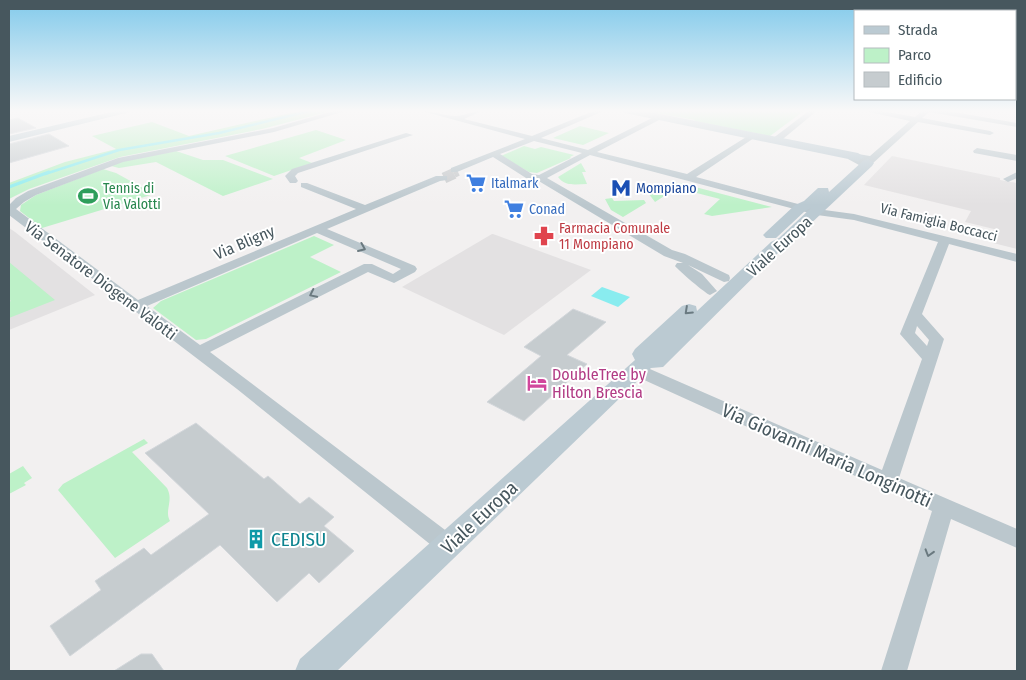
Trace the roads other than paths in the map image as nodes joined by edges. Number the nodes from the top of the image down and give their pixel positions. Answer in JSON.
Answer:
{"nodes":[{"id":1,"x":212,"y":142,"type":"edge"},
{"id":2,"x":388,"y":142,"type":"edge"},
{"id":3,"x":527,"y":142,"type":"edge"},
{"id":4,"x":545,"y":142,"type":"edge"},
{"id":5,"x":609,"y":142,"type":"edge"},
{"id":6,"x":741,"y":142,"type":"edge"},
{"id":7,"x":778,"y":142,"type":"edge"},
{"id":8,"x":892,"y":142,"type":"edge"},
{"id":9,"x":977,"y":151,"type":"dead end"},
{"id":10,"x":590,"y":153,"type":"junction"},
{"id":11,"x":495,"y":155,"type":"junction"},
{"id":12,"x":1017,"y":158,"type":"edge"},
{"id":13,"x":858,"y":160,"type":"junction"},
{"id":14,"x":457,"y":171,"type":"tunnel mouth"},
{"id":15,"x":441,"y":177,"type":"tunnel mouth"},
{"id":16,"x":688,"y":177,"type":"junction"},
{"id":17,"x":540,"y":178,"type":"junction"},
{"id":18,"x":293,"y":181,"type":"dead end"},
{"id":19,"x":304,"y":185,"type":"dead end"},
{"id":20,"x":812,"y":208,"type":"junction"},
{"id":21,"x":365,"y":209,"type":"junction"},
{"id":22,"x":317,"y":229,"type":"junction"},
{"id":23,"x":945,"y":239,"type":"junction"},
{"id":24,"x":668,"y":253,"type":"junction"},
{"id":25,"x":1017,"y":258,"type":"edge"},
{"id":26,"x":715,"y":293,"type":"junction"},
{"id":27,"x":135,"y":306,"type":"junction"},
{"id":28,"x":198,"y":352,"type":"junction"},
{"id":29,"x":641,"y":366,"type":"junction"},
{"id":30,"x":888,"y":482,"type":"junction"},
{"id":31,"x":944,"y":506,"type":"junction"},
{"id":32,"x":1017,"y":539,"type":"edge"},
{"id":33,"x":448,"y":546,"type":"junction"},
{"id":34,"x":312,"y":671,"type":"edge"},
{"id":35,"x":894,"y":671,"type":"edge"}],
"edges":[{"from":1,"to":27,"type":"street","name":"Via Senatore Diogene Valotti"},
{"from":2,"to":18,"type":"street"},
{"from":3,"to":11,"type":"street"},
{"from":4,"to":10,"type":"street","name":"Via Famiglia Boccacci"},
{"from":5,"to":10,"type":"street"},
{"from":6,"to":16,"type":"street"},
{"from":7,"to":13,"type":"street"},
{"from":8,"to":13,"type":"street"},
{"from":9,"to":12,"type":"street"},
{"from":10,"to":16,"type":"street","name":"Via Famiglia Boccacci"},
{"from":10,"to":17,"type":"street"},
{"from":11,"to":14,"type":"street"},
{"from":11,"to":17,"type":"street"},
{"from":13,"to":20,"type":"street"},
{"from":15,"to":21,"type":"street","name":"Via Bligny"},
{"from":16,"to":20,"type":"street","name":"Via Famiglia Boccacci"},
{"from":17,"to":24,"type":"street"},
{"from":19,"to":21,"type":"street"},
{"from":20,"to":23,"type":"street","name":"Via Famiglia Boccacci"},
{"from":20,"to":26,"type":"street","name":"Viale Europa"},
{"from":20,"to":26,"type":"street","name":"Viale Europa"},
{"from":21,"to":22,"type":"street","name":"Via Bligny"},
{"from":22,"to":27,"type":"street","name":"Via Bligny"},
{"from":22,"to":28,"type":"street","one_way":true},
{"from":23,"to":25,"type":"street","name":"Via Famiglia Boccacci"},
{"from":23,"to":30,"type":"street"},
{"from":24,"to":26,"type":"street"},
{"from":24,"to":26,"type":"street"},
{"from":26,"to":29,"type":"street","name":"Viale Europa"},
{"from":27,"to":28,"type":"street","name":"Via Senatore Diogene Valotti"},
{"from":28,"to":33,"type":"street","name":"Via Senatore Diogene Valotti"},
{"from":29,"to":30,"type":"street","name":"Via Giovanni Maria Longinotti"},
{"from":29,"to":33,"type":"street","name":"Viale Europa"},
{"from":30,"to":31,"type":"street","name":"Via Giovanni Maria Longinotti"},
{"from":31,"to":32,"type":"street","name":"Via Giovanni Maria Longinotti"},
{"from":31,"to":35,"type":"street","one_way":true},
{"from":33,"to":34,"type":"street","name":"Viale Europa"}]}
